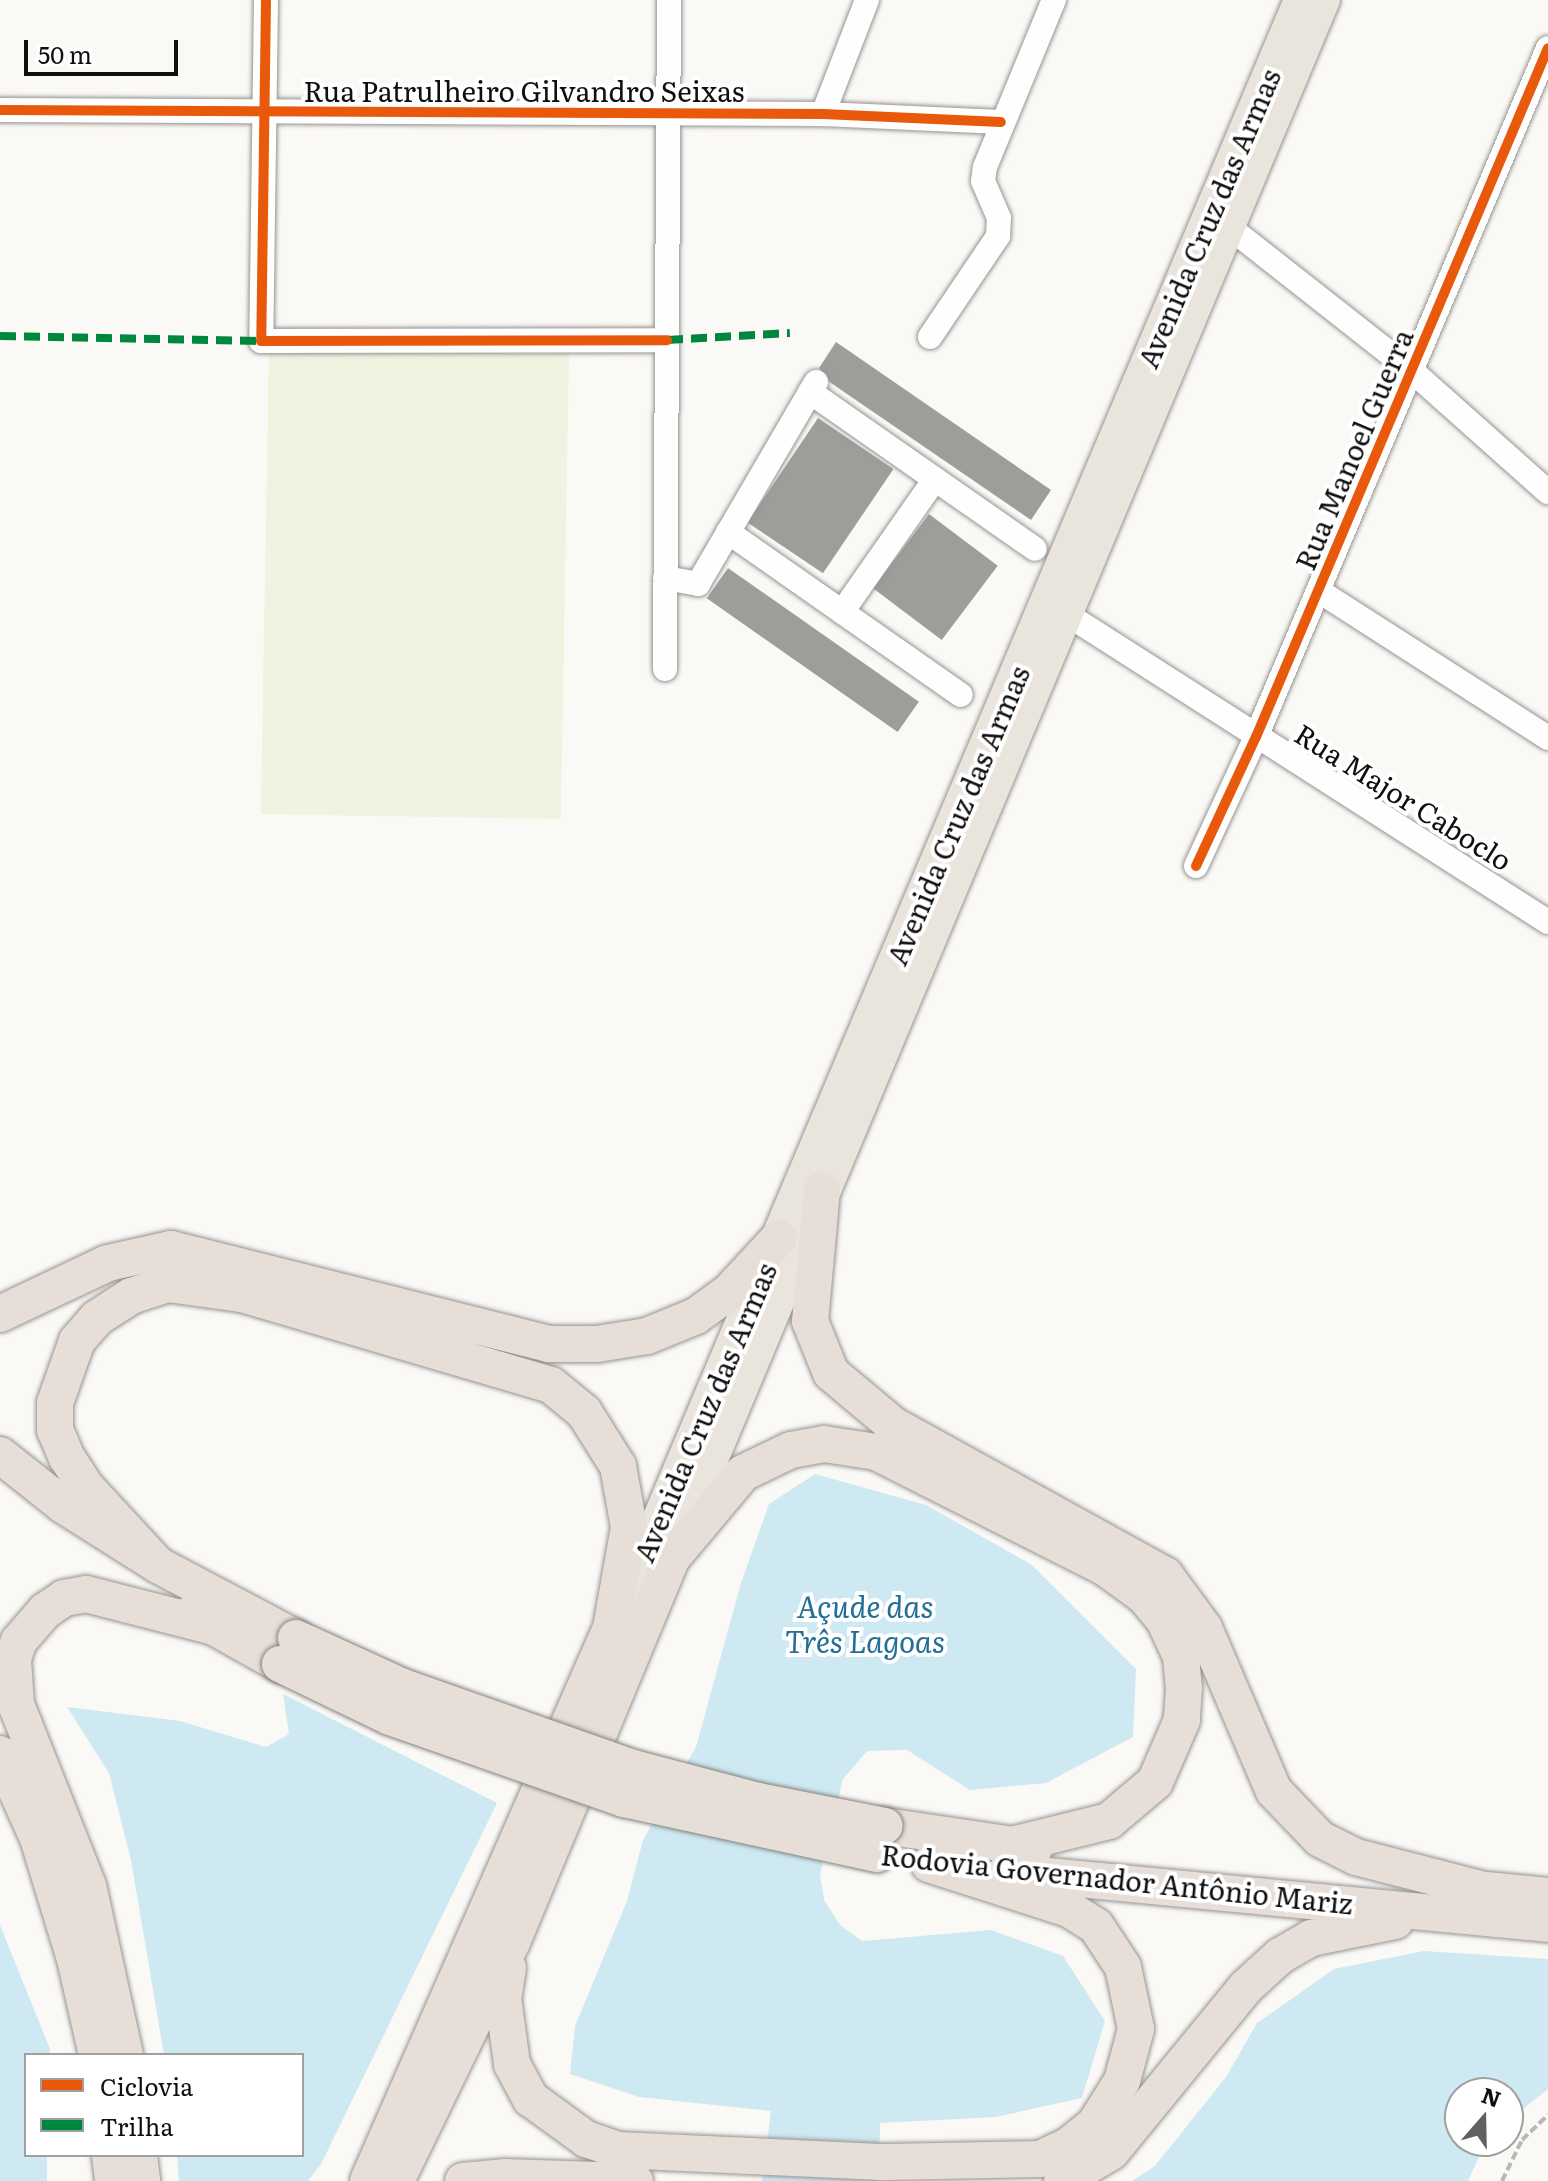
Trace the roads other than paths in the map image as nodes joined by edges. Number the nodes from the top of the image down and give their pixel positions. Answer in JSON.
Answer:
{"nodes":[{"id":1,"x":266,"y":0,"type":"edge"},
{"id":2,"x":669,"y":0,"type":"edge"},
{"id":3,"x":867,"y":0,"type":"edge"},
{"id":4,"x":1054,"y":0,"type":"edge"},
{"id":5,"x":1299,"y":0,"type":"edge"},
{"id":6,"x":1325,"y":0,"type":"edge"},
{"id":7,"x":1548,"y":48,"type":"edge"},
{"id":8,"x":0,"y":110,"type":"edge"},
{"id":9,"x":263,"y":113,"type":"junction"},
{"id":10,"x":823,"y":114,"type":"junction"},
{"id":11,"x":669,"y":115,"type":"junction"},
{"id":12,"x":1001,"y":122,"type":"junction"},
{"id":13,"x":1229,"y":227,"type":"junction"},
{"id":14,"x":930,"y":337,"type":"dead end"},
{"id":15,"x":667,"y":340,"type":"junction"},
{"id":16,"x":1412,"y":371,"type":"junction"},
{"id":17,"x":935,"y":479,"type":"junction"},
{"id":18,"x":1548,"y":492,"type":"edge"},
{"id":19,"x":728,"y":532,"type":"junction"},
{"id":20,"x":1035,"y":549,"type":"dead end"},
{"id":21,"x":665,"y":578,"type":"junction"},
{"id":22,"x":1319,"y":591,"type":"junction"},
{"id":23,"x":842,"y":612,"type":"junction"},
{"id":24,"x":1068,"y":615,"type":"junction"},
{"id":25,"x":665,"y":669,"type":"dead end"},
{"id":26,"x":961,"y":695,"type":"dead end"},
{"id":27,"x":1256,"y":737,"type":"junction"},
{"id":28,"x":1548,"y":738,"type":"edge"},
{"id":29,"x":1196,"y":866,"type":"dead end"},
{"id":30,"x":1548,"y":922,"type":"edge"},
{"id":31,"x":822,"y":1190,"type":"junction"},
{"id":32,"x":779,"y":1238,"type":"junction"},
{"id":33,"x":0,"y":1314,"type":"edge"},
{"id":34,"x":0,"y":1455,"type":"edge"},
{"id":35,"x":0,"y":1487,"type":"edge"},
{"id":36,"x":672,"y":1558,"type":"junction"},
{"id":37,"x":158,"y":1565,"type":"junction"},
{"id":38,"x":211,"y":1626,"type":"junction"},
{"id":39,"x":611,"y":1628,"type":"junction"},
{"id":40,"x":288,"y":1651,"type":"junction"},
{"id":41,"x":0,"y":1754,"type":"edge"},
{"id":42,"x":881,"y":1840,"type":"junction"},
{"id":43,"x":1012,"y":1845,"type":"junction"},
{"id":44,"x":929,"y":1864,"type":"junction"},
{"id":45,"x":1548,"y":1896,"type":"edge"},
{"id":46,"x":1471,"y":1901,"type":"junction"},
{"id":47,"x":1548,"y":1924,"type":"edge"},
{"id":48,"x":512,"y":1942,"type":"junction"},
{"id":49,"x":97,"y":2053,"type":"edge"},
{"id":50,"x":125,"y":2053,"type":"edge"},
{"id":51,"x":110,"y":2157,"type":"edge"},
{"id":52,"x":139,"y":2157,"type":"edge"},
{"id":53,"x":376,"y":2175,"type":"edge"},
{"id":54,"x":113,"y":2181,"type":"edge"},
{"id":55,"x":142,"y":2181,"type":"edge"},
{"id":56,"x":463,"y":2181,"type":"edge"},
{"id":57,"x":635,"y":2181,"type":"edge"},
{"id":58,"x":1062,"y":2181,"type":"edge"}],
"edges":[{"from":1,"to":9,"type":"street"},
{"from":2,"to":11,"type":"street"},
{"from":3,"to":10,"type":"street"},
{"from":4,"to":12,"type":"street"},
{"from":5,"to":32,"type":"main road","name":"Avenida Cruz das Armas"},
{"from":6,"to":13,"type":"main road","name":"Avenida Cruz das Armas"},
{"from":7,"to":16,"type":"street","name":"Rua Manoel Guerra"},
{"from":8,"to":9,"type":"street","name":"Rua Patrulheiro Gilvandro Seixas"},
{"from":9,"to":11,"type":"street","name":"Rua Patrulheiro Gilvandro Seixas"},
{"from":9,"to":15,"type":"street"},
{"from":10,"to":11,"type":"street","name":"Rua Patrulheiro Gilvandro Seixas"},
{"from":10,"to":12,"type":"street","name":"Rua Patrulheiro Gilvandro Seixas"},
{"from":11,"to":15,"type":"street"},
{"from":12,"to":14,"type":"street"},
{"from":13,"to":16,"type":"street"},
{"from":13,"to":24,"type":"main road","name":"Avenida Cruz das Armas"},
{"from":15,"to":21,"type":"street"},
{"from":16,"to":18,"type":"street"},
{"from":16,"to":22,"type":"street","name":"Rua Manoel Guerra"},
{"from":17,"to":19,"type":"street"},
{"from":17,"to":20,"type":"street"},
{"from":17,"to":23,"type":"street"},
{"from":19,"to":21,"type":"street"},
{"from":19,"to":23,"type":"street"},
{"from":21,"to":25,"type":"street"},
{"from":22,"to":27,"type":"street","name":"Rua Manoel Guerra"},
{"from":22,"to":28,"type":"street"},
{"from":23,"to":26,"type":"street"},
{"from":24,"to":27,"type":"street","name":"Rua Major Caboclo"},
{"from":24,"to":31,"type":"main road","name":"Avenida Cruz das Armas"},
{"from":27,"to":29,"type":"street","name":"Rua Manoel Guerra"},
{"from":27,"to":30,"type":"street","name":"Rua Major Caboclo"},
{"from":31,"to":36,"type":"main road","name":"Avenida Cruz das Armas"},
{"from":31,"to":46,"type":"highway"},
{"from":32,"to":33,"type":"highway"},
{"from":32,"to":39,"type":"main road","name":"Avenida Cruz das Armas"},
{"from":34,"to":37,"type":"highway"},
{"from":35,"to":38,"type":"highway"},
{"from":36,"to":43,"type":"highway"},
{"from":36,"to":48,"type":"highway"},
{"from":37,"to":39,"type":"highway"},
{"from":37,"to":40,"type":"highway"},
{"from":38,"to":40,"type":"highway"},
{"from":38,"to":50,"type":"highway"},
{"from":39,"to":53,"type":"highway"},
{"from":40,"to":42,"type":"highway","bridge":true},
{"from":41,"to":49,"type":"highway"},
{"from":42,"to":43,"type":"highway","name":"Rodovia Governador Antônio Mariz"},
{"from":42,"to":44,"type":"highway","name":"Rodovia Governador Antônio Mariz"},
{"from":43,"to":46,"type":"highway","name":"Rodovia Governador Antônio Mariz"},
{"from":44,"to":46,"type":"highway","name":"Rodovia Governador Antônio Mariz"},
{"from":44,"to":48,"type":"highway"},
{"from":45,"to":46,"type":"highway","name":"Rodovia Governador Antônio Mariz"},
{"from":46,"to":47,"type":"highway","name":"Rodovia Governador Antônio Mariz"},
{"from":46,"to":58,"type":"highway"},
{"from":48,"to":53,"type":"highway"},
{"from":51,"to":54,"type":"highway"},
{"from":52,"to":55,"type":"highway"},
{"from":56,"to":57,"type":"highway"}]}
